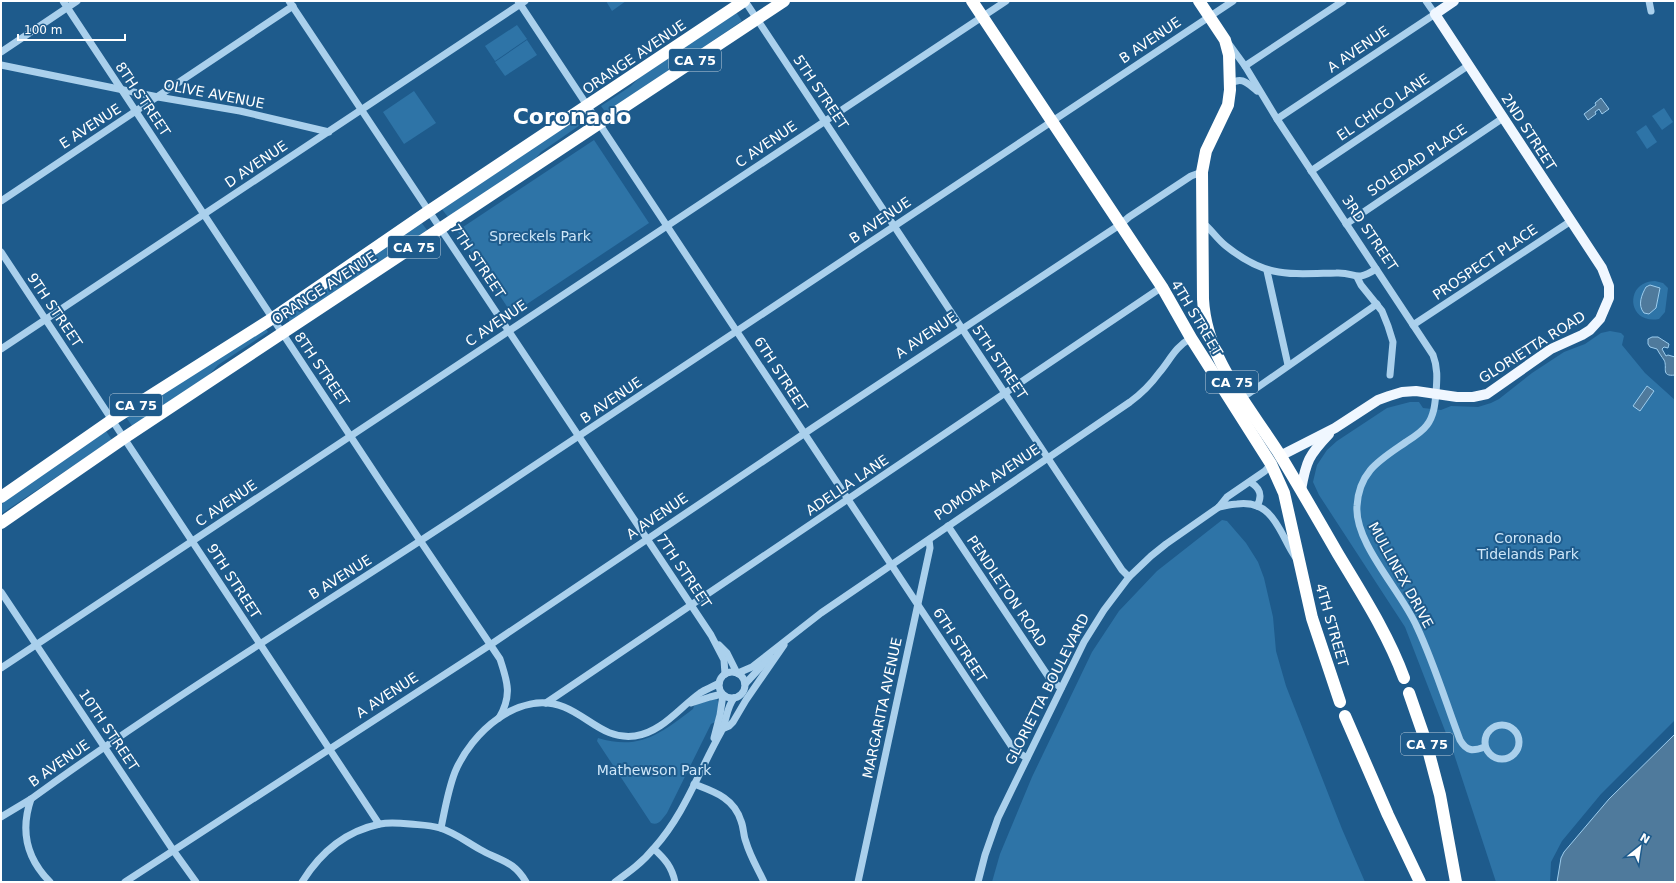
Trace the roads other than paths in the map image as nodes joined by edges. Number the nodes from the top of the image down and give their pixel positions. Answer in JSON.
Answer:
{"nodes":[{"id":1,"x":63,"y":1,"type":"edge"},
{"id":2,"x":77,"y":1,"type":"edge"},
{"id":3,"x":745,"y":1,"type":"edge"},
{"id":4,"x":784,"y":1,"type":"edge"},
{"id":5,"x":972,"y":1,"type":"edge"},
{"id":6,"x":1006,"y":1,"type":"edge"},
{"id":7,"x":1199,"y":1,"type":"edge"},
{"id":8,"x":1232,"y":1,"type":"edge"},
{"id":9,"x":1343,"y":1,"type":"edge"},
{"id":10,"x":1426,"y":1,"type":"edge"},
{"id":11,"x":1454,"y":1,"type":"edge"},
{"id":12,"x":1649,"y":1,"type":"edge"},
{"id":13,"x":521,"y":2,"type":"edge"},
{"id":14,"x":291,"y":4,"type":"edge"},
{"id":15,"x":67,"y":8,"type":"junction"},
{"id":16,"x":1651,"y":11,"type":"dead end"},
{"id":17,"x":1435,"y":14,"type":"junction"},
{"id":18,"x":1209,"y":16,"type":"junction"},
{"id":19,"x":982,"y":17,"type":"junction"},
{"id":20,"x":757,"y":19,"type":"junction"},
{"id":21,"x":1225,"y":40,"type":"junction"},
{"id":22,"x":1,"y":52,"type":"edge"},
{"id":23,"x":1,"y":65,"type":"edge"},
{"id":24,"x":1468,"y":65,"type":"junction"},
{"id":25,"x":1245,"y":66,"type":"junction"},
{"id":26,"x":1230,"y":84,"type":"junction"},
{"id":27,"x":121,"y":89,"type":"junction"},
{"id":28,"x":1260,"y":94,"type":"junction"},
{"id":29,"x":158,"y":97,"type":"junction"},
{"id":30,"x":588,"y":106,"type":"junction"},
{"id":31,"x":362,"y":110,"type":"junction"},
{"id":32,"x":136,"y":112,"type":"junction"},
{"id":33,"x":1503,"y":118,"type":"junction"},
{"id":34,"x":1277,"y":119,"type":"junction"},
{"id":35,"x":825,"y":121,"type":"junction"},
{"id":36,"x":1052,"y":122,"type":"junction"},
{"id":37,"x":599,"y":124,"type":"junction"},
{"id":38,"x":329,"y":132,"type":"junction"},
{"id":39,"x":1311,"y":171,"type":"junction"},
{"id":40,"x":1202,"y":172,"type":"junction"},
{"id":41,"x":1,"y":201,"type":"edge"},
{"id":42,"x":429,"y":211,"type":"junction"},
{"id":43,"x":204,"y":214,"type":"junction"},
{"id":44,"x":1571,"y":220,"type":"junction"},
{"id":45,"x":1202,"y":222,"type":"junction"},
{"id":46,"x":1120,"y":224,"type":"junction"},
{"id":47,"x":1346,"y":224,"type":"junction"},
{"id":48,"x":667,"y":226,"type":"junction"},
{"id":49,"x":894,"y":226,"type":"junction"},
{"id":50,"x":441,"y":229,"type":"junction"},
{"id":51,"x":1,"y":252,"type":"edge"},
{"id":52,"x":1376,"y":269,"type":"junction"},
{"id":53,"x":1267,"y":270,"type":"junction"},
{"id":54,"x":1357,"y":277,"type":"junction"},
{"id":55,"x":1607,"y":278,"type":"joint"},
{"id":56,"x":1162,"y":287,"type":"junction"},
{"id":57,"x":1377,"y":304,"type":"junction"},
{"id":58,"x":273,"y":318,"type":"junction"},
{"id":59,"x":46,"y":319,"type":"junction"},
{"id":60,"x":1413,"y":325,"type":"junction"},
{"id":61,"x":962,"y":328,"type":"junction"},
{"id":62,"x":509,"y":331,"type":"junction"},
{"id":63,"x":737,"y":331,"type":"junction"},
{"id":64,"x":283,"y":333,"type":"junction"},
{"id":65,"x":1191,"y":338,"type":"junction"},
{"id":66,"x":1,"y":349,"type":"edge"},
{"id":67,"x":1288,"y":365,"type":"junction"},
{"id":68,"x":1390,"y":375,"type":"dead end"},
{"id":69,"x":1005,"y":393,"type":"junction"},
{"id":70,"x":1248,"y":394,"type":"dead end"},
{"id":71,"x":1436,"y":394,"type":"junction"},
{"id":72,"x":112,"y":420,"type":"junction"},
{"id":73,"x":1335,"y":428,"type":"junction"},
{"id":74,"x":804,"y":433,"type":"junction"},
{"id":75,"x":351,"y":435,"type":"junction"},
{"id":76,"x":579,"y":436,"type":"junction"},
{"id":77,"x":124,"y":438,"type":"junction"},
{"id":78,"x":1280,"y":456,"type":"junction"},
{"id":79,"x":1048,"y":458,"type":"junction"},
{"id":80,"x":1271,"y":464,"type":"junction"},
{"id":81,"x":1250,"y":482,"type":"junction"},
{"id":82,"x":1301,"y":490,"type":"junction"},
{"id":83,"x":1,"y":497,"type":"edge"},
{"id":84,"x":849,"y":499,"type":"junction"},
{"id":85,"x":1257,"y":506,"type":"junction"},
{"id":86,"x":1219,"y":507,"type":"junction"},
{"id":87,"x":1,"y":523,"type":"edge"},
{"id":88,"x":948,"y":526,"type":"junction"},
{"id":89,"x":648,"y":539,"type":"junction"},
{"id":90,"x":929,"y":540,"type":"junction"},
{"id":91,"x":192,"y":541,"type":"junction"},
{"id":92,"x":421,"y":541,"type":"junction"},
{"id":93,"x":1300,"y":563,"type":"junction"},
{"id":94,"x":892,"y":565,"type":"junction"},
{"id":95,"x":1129,"y":577,"type":"junction"},
{"id":96,"x":1,"y":592,"type":"edge"},
{"id":97,"x":691,"y":604,"type":"junction"},
{"id":98,"x":918,"y":604,"type":"junction"},
{"id":99,"x":712,"y":635,"type":"junction"},
{"id":100,"x":788,"y":638,"type":"junction"},
{"id":101,"x":260,"y":643,"type":"junction"},
{"id":102,"x":36,"y":644,"type":"junction"},
{"id":103,"x":490,"y":644,"type":"junction"},
{"id":104,"x":1,"y":668,"type":"edge"},
{"id":105,"x":737,"y":673,"type":"junction"},
{"id":106,"x":725,"y":674,"type":"junction"},
{"id":107,"x":1404,"y":678,"type":"dead end"},
{"id":108,"x":719,"y":683,"type":"junction"},
{"id":109,"x":745,"y":684,"type":"junction"},
{"id":110,"x":1061,"y":688,"type":"junction"},
{"id":111,"x":1410,"y":694,"type":"dead end"},
{"id":112,"x":722,"y":695,"type":"junction"},
{"id":113,"x":734,"y":698,"type":"junction"},
{"id":114,"x":1340,"y":702,"type":"dead end"},
{"id":115,"x":546,"y":703,"type":"junction"},
{"id":116,"x":686,"y":706,"type":"junction"},
{"id":117,"x":1345,"y":716,"type":"dead end"},
{"id":118,"x":499,"y":718,"type":"junction"},
{"id":119,"x":722,"y":729,"type":"junction"},
{"id":120,"x":1485,"y":747,"type":"junction"},
{"id":121,"x":104,"y":748,"type":"junction"},
{"id":122,"x":330,"y":750,"type":"junction"},
{"id":123,"x":711,"y":750,"type":"junction"},
{"id":124,"x":1027,"y":758,"type":"junction"},
{"id":125,"x":694,"y":784,"type":"junction"},
{"id":126,"x":31,"y":799,"type":"junction"},
{"id":127,"x":1,"y":817,"type":"edge"},
{"id":128,"x":379,"y":824,"type":"junction"},
{"id":129,"x":441,"y":828,"type":"junction"},
{"id":130,"x":654,"y":849,"type":"junction"},
{"id":131,"x":173,"y":850,"type":"junction"},
{"id":132,"x":50,"y":882,"type":"edge"},
{"id":133,"x":125,"y":882,"type":"edge"},
{"id":134,"x":196,"y":882,"type":"edge"},
{"id":135,"x":302,"y":882,"type":"edge"},
{"id":136,"x":526,"y":882,"type":"edge"},
{"id":137,"x":615,"y":882,"type":"edge"},
{"id":138,"x":675,"y":882,"type":"edge"},
{"id":139,"x":764,"y":882,"type":"edge"},
{"id":140,"x":858,"y":882,"type":"edge"},
{"id":141,"x":978,"y":882,"type":"edge"},
{"id":142,"x":1420,"y":882,"type":"edge"},
{"id":143,"x":1456,"y":882,"type":"edge"}],
"edges":[{"from":1,"to":15,"type":"street","name":"8TH STREET"},
{"from":2,"to":15,"type":"street"},
{"from":3,"to":20,"type":"street","name":"5TH STREET"},
{"from":3,"to":30,"type":"highway","name":"ORANGE AVENUE","number":"CA 75"},
{"from":4,"to":20,"type":"highway","name":"ORANGE AVENUE","number":"CA 75"},
{"from":5,"to":19,"type":"highway","name":"4TH STREET","number":"CA 75"},
{"from":6,"to":19,"type":"street","name":"C AVENUE"},
{"from":7,"to":18,"type":"highway","name":"3RD STREET","number":"CA 75"},
{"from":8,"to":18,"type":"street","name":"B AVENUE"},
{"from":9,"to":25,"type":"street"},
{"from":10,"to":17,"type":"street","name":"2ND STREET"},
{"from":11,"to":17,"type":"main road","name":"A AVENUE"},
{"from":12,"to":16,"type":"street"},
{"from":13,"to":30,"type":"street","name":"6TH STREET"},
{"from":13,"to":31,"type":"street","name":"D AVENUE"},
{"from":14,"to":29,"type":"street","name":"E AVENUE"},
{"from":14,"to":31,"type":"street","name":"7TH STREET"},
{"from":15,"to":22,"type":"street"},
{"from":15,"to":27,"type":"street","name":"8TH STREET"},
{"from":17,"to":24,"type":"main road","name":"2ND STREET"},
{"from":17,"to":34,"type":"street","name":"A AVENUE"},
{"from":18,"to":21,"type":"highway","name":"3RD STREET","number":"CA 75"},
{"from":18,"to":36,"type":"street","name":"B AVENUE"},
{"from":19,"to":35,"type":"street","name":"C AVENUE"},
{"from":19,"to":36,"type":"highway","name":"4TH STREET","number":"CA 75"},
{"from":20,"to":35,"type":"street","name":"5TH STREET"},
{"from":20,"to":37,"type":"highway","name":"ORANGE AVENUE","number":"CA 75"},
{"from":21,"to":25,"type":"street","name":"3RD STREET"},
{"from":21,"to":26,"type":"highway","number":"CA 75"},
{"from":23,"to":27,"type":"street","name":"OLIVE AVENUE"},
{"from":24,"to":33,"type":"main road","name":"2ND STREET"},
{"from":24,"to":39,"type":"street","name":"EL CHICO LANE"},
{"from":25,"to":28,"type":"street","name":"3RD STREET"},
{"from":26,"to":28,"type":"street","name":"3RD STREET"},
{"from":26,"to":40,"type":"highway","number":"CA 75"},
{"from":27,"to":29,"type":"street","name":"OLIVE AVENUE"},
{"from":27,"to":32,"type":"street","name":"8TH STREET"},
{"from":28,"to":34,"type":"street","name":"3RD STREET"},
{"from":29,"to":32,"type":"street","name":"E AVENUE"},
{"from":29,"to":38,"type":"street","name":"OLIVE AVENUE"},
{"from":30,"to":37,"type":"street","name":"6TH STREET"},
{"from":30,"to":42,"type":"highway","name":"ORANGE AVENUE","number":"CA 75"},
{"from":31,"to":38,"type":"street","name":"D AVENUE"},
{"from":31,"to":42,"type":"street","name":"7TH STREET"},
{"from":32,"to":41,"type":"street","name":"E AVENUE"},
{"from":32,"to":43,"type":"street","name":"8TH STREET"},
{"from":33,"to":44,"type":"main road","name":"2ND STREET"},
{"from":33,"to":47,"type":"street","name":"SOLEDAD PLACE"},
{"from":34,"to":39,"type":"street","name":"3RD STREET"},
{"from":35,"to":48,"type":"street","name":"C AVENUE"},
{"from":35,"to":49,"type":"street","name":"5TH STREET"},
{"from":36,"to":46,"type":"highway","name":"4TH STREET","number":"CA 75"},
{"from":36,"to":49,"type":"street","name":"B AVENUE"},
{"from":37,"to":48,"type":"street","name":"6TH STREET"},
{"from":37,"to":50,"type":"highway","name":"ORANGE AVENUE","number":"CA 75"},
{"from":38,"to":43,"type":"street","name":"D AVENUE"},
{"from":39,"to":47,"type":"street","name":"3RD STREET"},
{"from":40,"to":45,"type":"highway","number":"CA 75"},
{"from":40,"to":46,"type":"street","name":"A AVENUE"},
{"from":42,"to":50,"type":"street","name":"7TH STREET"},
{"from":42,"to":58,"type":"highway","name":"ORANGE AVENUE","number":"CA 75"},
{"from":43,"to":58,"type":"street","name":"8TH STREET"},
{"from":43,"to":59,"type":"street","name":"D AVENUE"},
{"from":44,"to":55,"type":"main road","name":"2ND STREET"},
{"from":44,"to":60,"type":"street","name":"PROSPECT PLACE"},
{"from":45,"to":53,"type":"street"},
{"from":45,"to":78,"type":"highway","number":"CA 75"},
{"from":46,"to":56,"type":"highway","name":"4TH STREET","number":"CA 75"},
{"from":46,"to":61,"type":"street","name":"A AVENUE"},
{"from":47,"to":52,"type":"street","name":"3RD STREET"},
{"from":48,"to":62,"type":"street","name":"C AVENUE"},
{"from":48,"to":63,"type":"street","name":"6TH STREET"},
{"from":49,"to":61,"type":"street","name":"5TH STREET"},
{"from":49,"to":63,"type":"street","name":"B AVENUE"},
{"from":50,"to":62,"type":"street","name":"7TH STREET"},
{"from":50,"to":64,"type":"highway","name":"ORANGE AVENUE","number":"CA 75"},
{"from":51,"to":59,"type":"street","name":"9TH STREET"},
{"from":52,"to":54,"type":"street"},
{"from":52,"to":60,"type":"street","name":"3RD STREET"},
{"from":53,"to":54,"type":"street"},
{"from":53,"to":67,"type":"street"},
{"from":54,"to":57,"type":"street"},
{"from":55,"to":71,"type":"main road","name":"GLORIETTA ROAD"},
{"from":56,"to":65,"type":"highway","name":"4TH STREET","number":"CA 75"},
{"from":56,"to":69,"type":"street","name":"ADELLA LANE"},
{"from":57,"to":67,"type":"street"},
{"from":57,"to":68,"type":"street"},
{"from":58,"to":64,"type":"street","name":"8TH STREET"},
{"from":58,"to":72,"type":"highway","name":"ORANGE AVENUE","number":"CA 75"},
{"from":59,"to":66,"type":"street","name":"D AVENUE"},
{"from":59,"to":72,"type":"street","name":"9TH STREET"},
{"from":60,"to":71,"type":"street","name":"3RD STREET"},
{"from":61,"to":69,"type":"street","name":"5TH STREET"},
{"from":61,"to":74,"type":"street","name":"A AVENUE"},
{"from":62,"to":75,"type":"street","name":"C AVENUE"},
{"from":62,"to":76,"type":"street","name":"7TH STREET"},
{"from":63,"to":74,"type":"street","name":"6TH STREET"},
{"from":63,"to":76,"type":"street","name":"B AVENUE"},
{"from":64,"to":75,"type":"street","name":"8TH STREET"},
{"from":64,"to":77,"type":"highway","name":"ORANGE AVENUE","number":"CA 75"},
{"from":65,"to":79,"type":"street","name":"POMONA AVENUE"},
{"from":65,"to":80,"type":"highway","name":"4TH STREET","number":"CA 75"},
{"from":67,"to":70,"type":"street"},
{"from":69,"to":79,"type":"street","name":"5TH STREET"},
{"from":69,"to":84,"type":"street","name":"ADELLA LANE"},
{"from":71,"to":73,"type":"main road"},
{"from":71,"to":120,"type":"street","name":"MULLINEX DRIVE"},
{"from":72,"to":77,"type":"street","name":"9TH STREET"},
{"from":72,"to":83,"type":"highway","name":"ORANGE AVENUE","number":"CA 75"},
{"from":73,"to":78,"type":"main road"},
{"from":73,"to":82,"type":"main road"},
{"from":74,"to":84,"type":"street","name":"6TH STREET"},
{"from":74,"to":89,"type":"street","name":"A AVENUE"},
{"from":75,"to":91,"type":"street","name":"C AVENUE"},
{"from":75,"to":92,"type":"street","name":"8TH STREET"},
{"from":76,"to":89,"type":"street","name":"7TH STREET"},
{"from":76,"to":92,"type":"street","name":"B AVENUE"},
{"from":77,"to":87,"type":"highway","name":"ORANGE AVENUE","number":"CA 75"},
{"from":77,"to":91,"type":"street","name":"9TH STREET"},
{"from":78,"to":82,"type":"highway","number":"CA 75"},
{"from":79,"to":88,"type":"street","name":"POMONA AVENUE"},
{"from":79,"to":95,"type":"street","name":"5TH STREET"},
{"from":80,"to":81,"type":"street","name":"GLORIETTA BOULEVARD"},
{"from":80,"to":93,"type":"highway","name":"4TH STREET","number":"CA 75"},
{"from":81,"to":85,"type":"street"},
{"from":81,"to":86,"type":"street","name":"GLORIETTA BOULEVARD"},
{"from":82,"to":107,"type":"highway","number":"CA 75"},
{"from":84,"to":94,"type":"street","name":"6TH STREET"},
{"from":84,"to":97,"type":"street","name":"ADELLA LANE"},
{"from":85,"to":86,"type":"street","name":"GLORIETTA BOULEVARD"},
{"from":85,"to":93,"type":"street"},
{"from":86,"to":95,"type":"street","name":"GLORIETTA BOULEVARD"},
{"from":88,"to":90,"type":"street","name":"POMONA AVENUE"},
{"from":88,"to":110,"type":"street","name":"PENDLETON ROAD"},
{"from":89,"to":97,"type":"street","name":"7TH STREET"},
{"from":89,"to":103,"type":"street","name":"A AVENUE"},
{"from":90,"to":94,"type":"street","name":"POMONA AVENUE"},
{"from":90,"to":98,"type":"street","name":"MARGARITA AVENUE"},
{"from":91,"to":101,"type":"street","name":"9TH STREET"},
{"from":91,"to":102,"type":"street","name":"C AVENUE"},
{"from":92,"to":101,"type":"street","name":"B AVENUE"},
{"from":92,"to":103,"type":"street","name":"8TH STREET"},
{"from":93,"to":114,"type":"highway","name":"4TH STREET","number":"CA 75"},
{"from":94,"to":98,"type":"street","name":"6TH STREET"},
{"from":94,"to":100,"type":"street","name":"POMONA AVENUE"},
{"from":95,"to":110,"type":"street","name":"GLORIETTA BOULEVARD"},
{"from":96,"to":102,"type":"street","name":"10TH STREET"},
{"from":97,"to":99,"type":"street","name":"7TH STREET"},
{"from":97,"to":115,"type":"street","name":"ADELLA LANE"},
{"from":98,"to":124,"type":"street","name":"6TH STREET"},
{"from":98,"to":140,"type":"street","name":"MARGARITA AVENUE"},
{"from":99,"to":105,"type":"street","name":"7TH STREET"},
{"from":99,"to":106,"type":"street","name":"7TH STREET"},
{"from":100,"to":105,"type":"street","name":"POMONA AVENUE"},
{"from":100,"to":109,"type":"street"},
{"from":100,"to":119,"type":"street","name":"POMONA AVENUE"},
{"from":101,"to":121,"type":"street","name":"B AVENUE"},
{"from":101,"to":122,"type":"street","name":"9TH STREET"},
{"from":102,"to":104,"type":"street","name":"C AVENUE"},
{"from":102,"to":121,"type":"street","name":"10TH STREET"},
{"from":103,"to":118,"type":"street","name":"8TH STREET"},
{"from":103,"to":122,"type":"street","name":"A AVENUE"},
{"from":105,"to":106,"type":"street","name":"POMONA AVENUE"},
{"from":105,"to":109,"type":"street"},
{"from":106,"to":108,"type":"street"},
{"from":108,"to":112,"type":"street"},
{"from":108,"to":116,"type":"street"},
{"from":109,"to":113,"type":"street"},
{"from":110,"to":124,"type":"street","name":"GLORIETTA BOULEVARD"},
{"from":111,"to":143,"type":"highway","number":"CA 75"},
{"from":112,"to":113,"type":"street"},
{"from":112,"to":116,"type":"street"},
{"from":112,"to":123,"type":"street"},
{"from":113,"to":119,"type":"street"},
{"from":115,"to":116,"type":"street"},
{"from":115,"to":118,"type":"street"},
{"from":117,"to":142,"type":"highway"},
{"from":118,"to":129,"type":"street"},
{"from":119,"to":123,"type":"street","name":"POMONA AVENUE"},
{"from":120,"to":120,"type":"street"},
{"from":121,"to":126,"type":"street","name":"B AVENUE"},
{"from":121,"to":131,"type":"street","name":"10TH STREET"},
{"from":122,"to":128,"type":"street","name":"9TH STREET"},
{"from":122,"to":131,"type":"street","name":"A AVENUE"},
{"from":123,"to":125,"type":"street","name":"POMONA AVENUE"},
{"from":124,"to":141,"type":"street","name":"GLORIETTA BOULEVARD"},
{"from":125,"to":130,"type":"street","name":"POMONA AVENUE"},
{"from":125,"to":139,"type":"street"},
{"from":126,"to":127,"type":"street","name":"B AVENUE"},
{"from":126,"to":132,"type":"street"},
{"from":128,"to":129,"type":"street"},
{"from":128,"to":135,"type":"street"},
{"from":129,"to":136,"type":"street"},
{"from":130,"to":137,"type":"street","name":"POMONA AVENUE"},
{"from":130,"to":138,"type":"street"},
{"from":131,"to":133,"type":"street","name":"A AVENUE"},
{"from":131,"to":134,"type":"street","name":"10TH STREET"}]}
